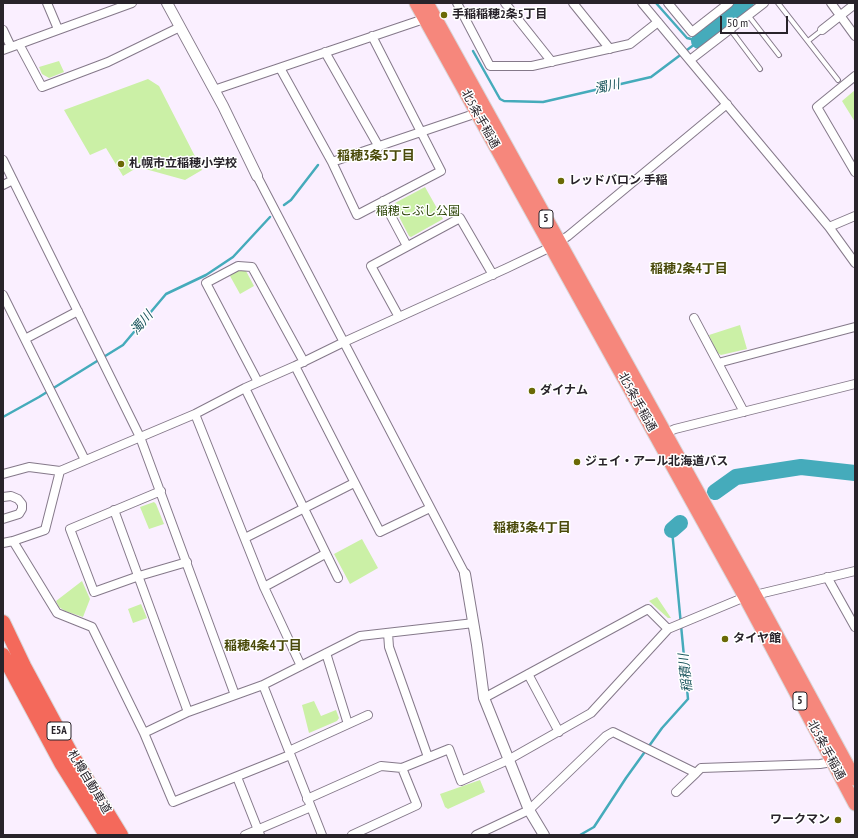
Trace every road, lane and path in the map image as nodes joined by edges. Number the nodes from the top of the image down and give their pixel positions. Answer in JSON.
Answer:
{"nodes":[{"id":1,"x":47,"y":3,"type":"edge"},
{"id":2,"x":132,"y":3,"type":"edge"},
{"id":3,"x":167,"y":3,"type":"edge"},
{"id":4,"x":416,"y":3,"type":"edge"},
{"id":5,"x":427,"y":3,"type":"edge"},
{"id":6,"x":456,"y":3,"type":"edge"},
{"id":7,"x":505,"y":3,"type":"edge"},
{"id":8,"x":572,"y":3,"type":"edge"},
{"id":9,"x":642,"y":3,"type":"edge"},
{"id":10,"x":668,"y":3,"type":"edge"},
{"id":11,"x":728,"y":3,"type":"edge"},
{"id":12,"x":764,"y":3,"type":"edge"},
{"id":13,"x":778,"y":3,"type":"edge"},
{"id":14,"x":831,"y":3,"type":"edge"},
{"id":15,"x":855,"y":4,"type":"edge"},
{"id":16,"x":112,"y":6,"type":"edge"},
{"id":17,"x":840,"y":15,"type":"junction"},
{"id":18,"x":748,"y":16,"type":"junction"},
{"id":19,"x":424,"y":19,"type":"junction"},
{"id":20,"x":658,"y":22,"type":"junction"},
{"id":21,"x":180,"y":27,"type":"junction"},
{"id":22,"x":58,"y":29,"type":"junction"},
{"id":23,"x":730,"y":29,"type":"junction"},
{"id":24,"x":3,"y":30,"type":"edge"},
{"id":25,"x":822,"y":30,"type":"joint"},
{"id":26,"x":372,"y":36,"type":"junction"},
{"id":27,"x":855,"y":36,"type":"edge"},
{"id":28,"x":808,"y":41,"type":"junction"},
{"id":29,"x":19,"y":44,"type":"junction"},
{"id":30,"x":7,"y":48,"type":"edge"},
{"id":31,"x":610,"y":49,"type":"junction"},
{"id":32,"x":325,"y":52,"type":"junction"},
{"id":33,"x":778,"y":55,"type":"dead end"},
{"id":34,"x":688,"y":58,"type":"junction"},
{"id":35,"x":552,"y":62,"type":"junction"},
{"id":36,"x":280,"y":68,"type":"junction"},
{"id":37,"x":760,"y":68,"type":"dead end"},
{"id":38,"x":855,"y":76,"type":"edge"},
{"id":39,"x":838,"y":80,"type":"dead end"},
{"id":40,"x":214,"y":90,"type":"junction"},
{"id":41,"x":727,"y":104,"type":"junction"},
{"id":42,"x":476,"y":113,"type":"junction"},
{"id":43,"x":420,"y":132,"type":"junction"},
{"id":44,"x":379,"y":147,"type":"junction"},
{"id":45,"x":3,"y":160,"type":"edge"},
{"id":46,"x":332,"y":162,"type":"junction"},
{"id":47,"x":855,"y":172,"type":"edge"},
{"id":48,"x":257,"y":176,"type":"joint"},
{"id":49,"x":13,"y":180,"type":"junction"},
{"id":50,"x":3,"y":186,"type":"edge"},
{"id":51,"x":383,"y":201,"type":"junction"},
{"id":52,"x":855,"y":216,"type":"edge"},
{"id":53,"x":829,"y":227,"type":"junction"},
{"id":54,"x":555,"y":245,"type":"junction"},
{"id":55,"x":407,"y":246,"type":"junction"},
{"id":56,"x":855,"y":263,"type":"edge"},
{"id":57,"x":492,"y":275,"type":"junction"},
{"id":58,"x":3,"y":295,"type":"edge"},
{"id":59,"x":78,"y":312,"type":"junction"},
{"id":60,"x":399,"y":317,"type":"junction"},
{"id":61,"x":694,"y":318,"type":"dead end"},
{"id":62,"x":855,"y":327,"type":"edge"},
{"id":63,"x":25,"y":339,"type":"junction"},
{"id":64,"x":344,"y":342,"type":"junction"},
{"id":65,"x":304,"y":362,"type":"junction"},
{"id":66,"x":718,"y":363,"type":"junction"},
{"id":67,"x":295,"y":366,"type":"junction"},
{"id":68,"x":258,"y":382,"type":"junction"},
{"id":69,"x":855,"y":384,"type":"edge"},
{"id":70,"x":245,"y":388,"type":"junction"},
{"id":71,"x":744,"y":412,"type":"junction"},
{"id":72,"x":195,"y":414,"type":"junction"},
{"id":73,"x":666,"y":433,"type":"junction"},
{"id":74,"x":140,"y":437,"type":"junction"},
{"id":75,"x":85,"y":460,"type":"junction"},
{"id":76,"x":60,"y":471,"type":"junction"},
{"id":77,"x":3,"y":474,"type":"edge"},
{"id":78,"x":354,"y":483,"type":"junction"},
{"id":79,"x":161,"y":491,"type":"junction"},
{"id":80,"x":3,"y":497,"type":"edge"},
{"id":81,"x":304,"y":508,"type":"junction"},
{"id":82,"x":430,"y":508,"type":"junction"},
{"id":83,"x":114,"y":510,"type":"junction"},
{"id":84,"x":3,"y":519,"type":"edge"},
{"id":85,"x":245,"y":538,"type":"junction"},
{"id":86,"x":13,"y":541,"type":"junction"},
{"id":87,"x":3,"y":543,"type":"edge"},
{"id":88,"x":325,"y":554,"type":"junction"},
{"id":89,"x":187,"y":562,"type":"junction"},
{"id":90,"x":855,"y":571,"type":"edge"},
{"id":91,"x":465,"y":574,"type":"joint"},
{"id":92,"x":139,"y":576,"type":"junction"},
{"id":93,"x":827,"y":577,"type":"junction"},
{"id":94,"x":338,"y":578,"type":"dead end"},
{"id":95,"x":264,"y":587,"type":"junction"},
{"id":96,"x":750,"y":596,"type":"junction"},
{"id":97,"x":3,"y":622,"type":"edge"},
{"id":98,"x":474,"y":623,"type":"junction"},
{"id":99,"x":854,"y":625,"type":"edge"},
{"id":100,"x":669,"y":628,"type":"junction"},
{"id":101,"x":388,"y":633,"type":"junction"},
{"id":102,"x":326,"y":653,"type":"junction"},
{"id":103,"x":3,"y":655,"type":"edge"},
{"id":104,"x":301,"y":666,"type":"junction"},
{"id":105,"x":528,"y":674,"type":"junction"},
{"id":106,"x":262,"y":685,"type":"junction"},
{"id":107,"x":235,"y":695,"type":"junction"},
{"id":108,"x":484,"y":698,"type":"junction"},
{"id":109,"x":188,"y":712,"type":"junction"},
{"id":110,"x":368,"y":715,"type":"dead end"},
{"id":111,"x":348,"y":724,"type":"junction"},
{"id":112,"x":144,"y":732,"type":"junction"},
{"id":113,"x":559,"y":732,"type":"junction"},
{"id":114,"x":289,"y":753,"type":"junction"},
{"id":115,"x":428,"y":757,"type":"junction"},
{"id":116,"x":508,"y":760,"type":"junction"},
{"id":117,"x":837,"y":760,"type":"junction"},
{"id":118,"x":402,"y":768,"type":"junction"},
{"id":119,"x":696,"y":773,"type":"junction"},
{"id":120,"x":237,"y":776,"type":"junction"},
{"id":121,"x":855,"y":779,"type":"edge"},
{"id":122,"x":676,"y":792,"type":"dead end"},
{"id":123,"x":307,"y":799,"type":"junction"},
{"id":124,"x":855,"y":804,"type":"edge"},
{"id":125,"x":311,"y":807,"type":"junction"},
{"id":126,"x":529,"y":810,"type":"junction"},
{"id":127,"x":259,"y":832,"type":"edge"},
{"id":128,"x":106,"y":835,"type":"edge"},
{"id":129,"x":121,"y":835,"type":"edge"},
{"id":130,"x":245,"y":835,"type":"edge"},
{"id":131,"x":322,"y":835,"type":"edge"},
{"id":132,"x":352,"y":835,"type":"edge"},
{"id":133,"x":476,"y":835,"type":"edge"},
{"id":134,"x":544,"y":835,"type":"edge"}],
"edges":[{"from":1,"to":22,"type":"street"},
{"from":2,"to":16,"type":"street"},
{"from":3,"to":21,"type":"street"},
{"from":4,"to":19,"type":"highway","name":"北5条手稲通","number":"5"},
{"from":5,"to":54,"type":"highway","name":"北5条手稲通","number":"5"},
{"from":6,"to":35,"type":"street"},
{"from":7,"to":35,"type":"street"},
{"from":8,"to":31,"type":"street"},
{"from":9,"to":20,"type":"street"},
{"from":10,"to":11,"type":"street"},
{"from":12,"to":18,"type":"street"},
{"from":13,"to":28,"type":"lane"},
{"from":14,"to":17,"type":"street"},
{"from":15,"to":17,"type":"street"},
{"from":16,"to":22,"type":"street"},
{"from":17,"to":25,"type":"street"},
{"from":17,"to":27,"type":"street"},
{"from":18,"to":23,"type":"street"},
{"from":18,"to":33,"type":"lane"},
{"from":19,"to":26,"type":"street"},
{"from":19,"to":42,"type":"highway","name":"北5条手稲通","number":"5"},
{"from":20,"to":31,"type":"street"},
{"from":20,"to":34,"type":"street"},
{"from":21,"to":29,"type":"street"},
{"from":21,"to":40,"type":"street"},
{"from":22,"to":29,"type":"street"},
{"from":23,"to":34,"type":"street"},
{"from":23,"to":37,"type":"lane"},
{"from":24,"to":30,"type":"street"},
{"from":25,"to":28,"type":"lane"},
{"from":26,"to":32,"type":"street"},
{"from":26,"to":43,"type":"street"},
{"from":28,"to":39,"type":"lane"},
{"from":29,"to":30,"type":"street"},
{"from":31,"to":35,"type":"street"},
{"from":32,"to":36,"type":"street"},
{"from":32,"to":44,"type":"street"},
{"from":34,"to":41,"type":"street"},
{"from":36,"to":40,"type":"street"},
{"from":36,"to":46,"type":"street"},
{"from":38,"to":47,"type":"street"},
{"from":40,"to":48,"type":"street"},
{"from":41,"to":53,"type":"street"},
{"from":41,"to":54,"type":"street"},
{"from":42,"to":43,"type":"street"},
{"from":42,"to":54,"type":"highway","name":"北5条手稲通","number":"5"},
{"from":43,"to":44,"type":"street"},
{"from":43,"to":51,"type":"street"},
{"from":44,"to":46,"type":"street"},
{"from":45,"to":49,"type":"street"},
{"from":46,"to":51,"type":"street"},
{"from":48,"to":64,"type":"street"},
{"from":49,"to":50,"type":"street"},
{"from":49,"to":59,"type":"street"},
{"from":51,"to":55,"type":"street"},
{"from":52,"to":53,"type":"street"},
{"from":53,"to":56,"type":"street"},
{"from":54,"to":57,"type":"street"},
{"from":54,"to":73,"type":"highway","name":"北5条手稲通","number":"5"},
{"from":54,"to":96,"type":"highway","name":"北5条手稲通","number":"5"},
{"from":55,"to":57,"type":"street"},
{"from":55,"to":60,"type":"street"},
{"from":57,"to":60,"type":"street"},
{"from":58,"to":63,"type":"street"},
{"from":59,"to":63,"type":"street"},
{"from":59,"to":74,"type":"street"},
{"from":60,"to":64,"type":"street"},
{"from":61,"to":66,"type":"street"},
{"from":62,"to":66,"type":"street"},
{"from":63,"to":75,"type":"street"},
{"from":64,"to":65,"type":"street"},
{"from":64,"to":82,"type":"street"},
{"from":65,"to":67,"type":"street"},
{"from":65,"to":68,"type":"street"},
{"from":66,"to":71,"type":"street"},
{"from":67,"to":68,"type":"street"},
{"from":67,"to":78,"type":"street"},
{"from":68,"to":70,"type":"street"},
{"from":69,"to":71,"type":"street"},
{"from":70,"to":72,"type":"street"},
{"from":70,"to":81,"type":"street"},
{"from":71,"to":73,"type":"street"},
{"from":72,"to":74,"type":"street"},
{"from":72,"to":85,"type":"street"},
{"from":73,"to":96,"type":"highway","name":"北5条手稲通","number":"5"},
{"from":74,"to":75,"type":"street"},
{"from":74,"to":79,"type":"street"},
{"from":75,"to":76,"type":"street"},
{"from":76,"to":77,"type":"street"},
{"from":76,"to":86,"type":"street"},
{"from":78,"to":81,"type":"street"},
{"from":78,"to":82,"type":"street"},
{"from":79,"to":83,"type":"street"},
{"from":79,"to":89,"type":"street"},
{"from":80,"to":84,"type":"street"},
{"from":81,"to":85,"type":"street"},
{"from":81,"to":88,"type":"street"},
{"from":82,"to":91,"type":"street"},
{"from":83,"to":92,"type":"street"},
{"from":83,"to":92,"type":"street"},
{"from":85,"to":95,"type":"street"},
{"from":86,"to":87,"type":"street"},
{"from":86,"to":112,"type":"street"},
{"from":88,"to":94,"type":"street"},
{"from":88,"to":95,"type":"street"},
{"from":89,"to":92,"type":"street"},
{"from":89,"to":107,"type":"street"},
{"from":90,"to":93,"type":"street"},
{"from":91,"to":98,"type":"street"},
{"from":92,"to":109,"type":"street"},
{"from":93,"to":96,"type":"street"},
{"from":93,"to":99,"type":"street"},
{"from":95,"to":104,"type":"street"},
{"from":96,"to":100,"type":"street"},
{"from":96,"to":117,"type":"highway","name":"北5条手稲通","number":"5"},
{"from":97,"to":129,"type":"highway","name":"札樽自動車道","number":"E5A"},
{"from":98,"to":101,"type":"street"},
{"from":98,"to":108,"type":"street"},
{"from":100,"to":105,"type":"street"},
{"from":100,"to":113,"type":"street"},
{"from":101,"to":102,"type":"street"},
{"from":101,"to":115,"type":"street"},
{"from":102,"to":104,"type":"street"},
{"from":102,"to":111,"type":"street"},
{"from":103,"to":128,"type":"highway","name":"札樽自動車道","number":"E5A"},
{"from":104,"to":106,"type":"street"},
{"from":105,"to":108,"type":"street"},
{"from":105,"to":113,"type":"street"},
{"from":106,"to":107,"type":"street"},
{"from":106,"to":114,"type":"street"},
{"from":107,"to":109,"type":"street"},
{"from":108,"to":116,"type":"street"},
{"from":109,"to":112,"type":"street"},
{"from":110,"to":111,"type":"street"},
{"from":111,"to":114,"type":"street"},
{"from":112,"to":120,"type":"street"},
{"from":113,"to":116,"type":"street"},
{"from":114,"to":120,"type":"street"},
{"from":114,"to":123,"type":"street"},
{"from":115,"to":116,"type":"street"},
{"from":115,"to":118,"type":"street"},
{"from":116,"to":126,"type":"street"},
{"from":117,"to":119,"type":"street"},
{"from":117,"to":121,"type":"highway","name":"北5条手稲通","number":"5"},
{"from":117,"to":124,"type":"highway","name":"北5条手稲通","number":"5"},
{"from":118,"to":123,"type":"street"},
{"from":118,"to":132,"type":"street"},
{"from":119,"to":122,"type":"street"},
{"from":119,"to":126,"type":"street"},
{"from":120,"to":127,"type":"street"},
{"from":123,"to":125,"type":"street"},
{"from":125,"to":127,"type":"street"},
{"from":125,"to":131,"type":"street"},
{"from":126,"to":133,"type":"street"},
{"from":126,"to":134,"type":"street"},
{"from":127,"to":130,"type":"street"}]}
